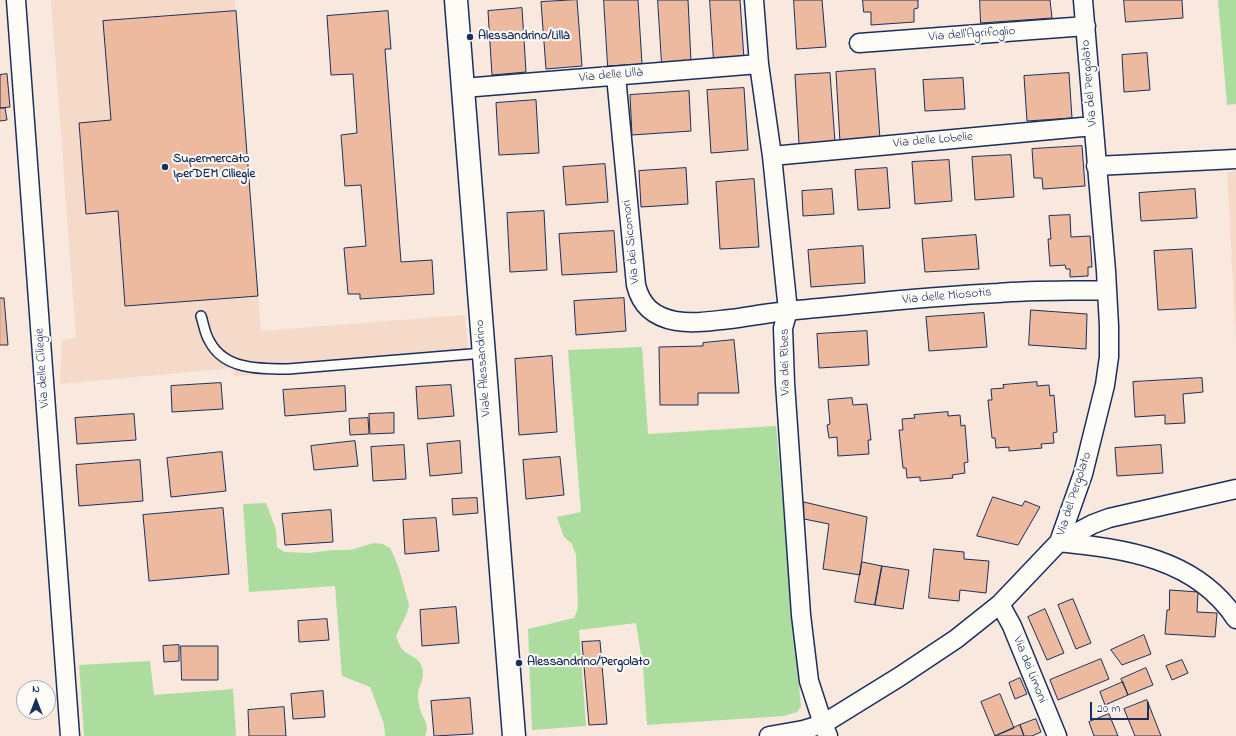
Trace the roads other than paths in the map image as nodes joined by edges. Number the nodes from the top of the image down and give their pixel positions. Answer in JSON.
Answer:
{"nodes":[{"id":1,"x":16,"y":0,"type":"edge"},
{"id":2,"x":456,"y":0,"type":"edge"},
{"id":3,"x":754,"y":0,"type":"edge"},
{"id":4,"x":1084,"y":0,"type":"edge"},
{"id":5,"x":1086,"y":26,"type":"junction"},
{"id":6,"x":859,"y":43,"type":"dead end"},
{"id":7,"x":758,"y":64,"type":"junction"},
{"id":8,"x":616,"y":76,"type":"junction"},
{"id":9,"x":463,"y":88,"type":"junction"},
{"id":10,"x":1093,"y":126,"type":"junction"},
{"id":11,"x":772,"y":156,"type":"junction"},
{"id":12,"x":1236,"y":158,"type":"edge"},
{"id":13,"x":1096,"y":166,"type":"junction"},
{"id":14,"x":1107,"y":290,"type":"junction"},
{"id":15,"x":788,"y":311,"type":"junction"},
{"id":16,"x":202,"y":316,"type":"dead end"},
{"id":17,"x":483,"y":353,"type":"junction"},
{"id":18,"x":1236,"y":489,"type":"edge"},
{"id":19,"x":1059,"y":542,"type":"junction"},
{"id":20,"x":1000,"y":604,"type":"junction"},
{"id":21,"x":1236,"y":619,"type":"edge"},
{"id":22,"x":826,"y":730,"type":"edge"},
{"id":23,"x":70,"y":736,"type":"edge"},
{"id":24,"x":514,"y":736,"type":"edge"},
{"id":25,"x":769,"y":736,"type":"edge"},
{"id":26,"x":1057,"y":736,"type":"edge"}],
"edges":[{"from":1,"to":23,"type":"street","name":"Via delle Ciliegie"},
{"from":2,"to":9,"type":"street","name":"Viale Alessandrino"},
{"from":3,"to":7,"type":"street","name":"Via dei Ribes"},
{"from":4,"to":5,"type":"street","name":"Via del Pergolato"},
{"from":5,"to":6,"type":"street","name":"Via dell'Agrifoglio"},
{"from":5,"to":10,"type":"street","name":"Via del Pergolato"},
{"from":7,"to":8,"type":"street","name":"Via delle Lillà"},
{"from":7,"to":11,"type":"street","name":"Via dei Ribes"},
{"from":8,"to":9,"type":"street","name":"Via delle Lillà"},
{"from":8,"to":15,"type":"street","name":"Via dei Sicomori"},
{"from":9,"to":17,"type":"street","name":"Viale Alessandrino"},
{"from":10,"to":11,"type":"street","name":"Via delle Lobelie"},
{"from":10,"to":13,"type":"street","name":"Via del Pergolato"},
{"from":11,"to":15,"type":"street","name":"Via dei Ribes"},
{"from":12,"to":13,"type":"street"},
{"from":13,"to":14,"type":"street","name":"Via del Pergolato"},
{"from":14,"to":15,"type":"street","name":"Via delle Miosotis"},
{"from":14,"to":19,"type":"street","name":"Via del Pergolato"},
{"from":15,"to":22,"type":"street","name":"Via dei Ribes"},
{"from":16,"to":17,"type":"lane"},
{"from":17,"to":24,"type":"street","name":"Viale Alessandrino"},
{"from":18,"to":19,"type":"street"},
{"from":19,"to":20,"type":"street","name":"Via del Pergolato"},
{"from":19,"to":21,"type":"street"},
{"from":20,"to":22,"type":"street","name":"Via del Pergolato"},
{"from":20,"to":26,"type":"street","name":"Via dei Limoni"},
{"from":22,"to":25,"type":"street","name":"Via del Pergolato"}]}
